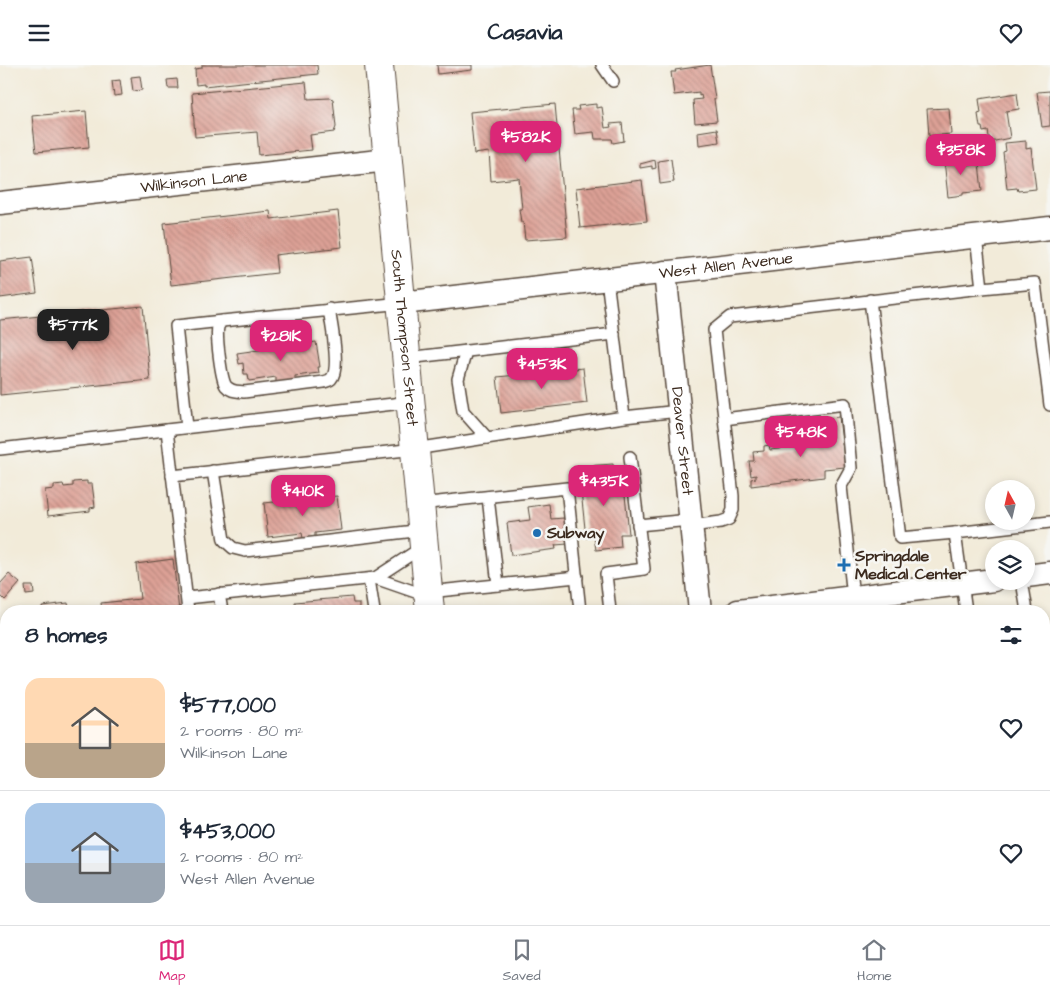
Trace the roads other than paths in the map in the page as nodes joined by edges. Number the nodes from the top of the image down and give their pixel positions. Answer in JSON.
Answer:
{"nodes":[{"id":1,"x":379,"y":65,"type":"edge"},
{"id":2,"x":602,"y":65,"type":"edge"},
{"id":3,"x":613,"y":81,"type":"dead end"},
{"id":4,"x":388,"y":160,"type":"junction"},
{"id":5,"x":0,"y":203,"type":"edge"},
{"id":6,"x":1050,"y":228,"type":"edge"},
{"id":7,"x":976,"y":237,"type":"junction"},
{"id":8,"x":665,"y":272,"type":"junction"},
{"id":9,"x":607,"y":279,"type":"junction"},
{"id":10,"x":982,"y":288,"type":"junction"},
{"id":11,"x":870,"y":300,"type":"junction"},
{"id":12,"x":402,"y":303,"type":"junction"},
{"id":13,"x":329,"y":309,"type":"junction"},
{"id":14,"x":222,"y":321,"type":"junction"},
{"id":15,"x":614,"y":334,"type":"junction"},
{"id":16,"x":466,"y":351,"type":"junction"},
{"id":17,"x":406,"y":358,"type":"junction"},
{"id":18,"x":410,"y":402,"type":"junction"},
{"id":19,"x":1050,"y":405,"type":"edge"},
{"id":20,"x":679,"y":411,"type":"junction"},
{"id":21,"x":624,"y":417,"type":"junction"},
{"id":22,"x":724,"y":419,"type":"junction"},
{"id":23,"x":187,"y":427,"type":"junction"},
{"id":24,"x":167,"y":430,"type":"junction"},
{"id":25,"x":486,"y":438,"type":"junction"},
{"id":26,"x":0,"y":449,"type":"edge"},
{"id":27,"x":415,"y":449,"type":"junction"},
{"id":28,"x":630,"y":457,"type":"dead end"},
{"id":29,"x":213,"y":471,"type":"junction"},
{"id":30,"x":172,"y":476,"type":"junction"},
{"id":31,"x":488,"y":497,"type":"junction"},
{"id":32,"x":1050,"y":522,"type":"edge"},
{"id":33,"x":690,"y":523,"type":"junction"},
{"id":34,"x":638,"y":525,"type":"junction"},
{"id":35,"x":422,"y":527,"type":"junction"},
{"id":36,"x":955,"y":533,"type":"junction"},
{"id":37,"x":1050,"y":573,"type":"edge"},
{"id":38,"x":1035,"y":575,"type":"edge"},
{"id":39,"x":577,"y":577,"type":"junction"},
{"id":40,"x":372,"y":579,"type":"junction"},
{"id":41,"x":985,"y":581,"type":"edge"},
{"id":42,"x":962,"y":584,"type":"junction"},
{"id":43,"x":498,"y":585,"type":"junction"},
{"id":44,"x":1024,"y":590,"type":"edge"},
{"id":45,"x":219,"y":594,"type":"junction"},
{"id":46,"x":186,"y":598,"type":"junction"},
{"id":47,"x":429,"y":600,"type":"edge"},
{"id":48,"x":848,"y":602,"type":"edge"},
{"id":49,"x":187,"y":605,"type":"edge"},
{"id":50,"x":221,"y":605,"type":"edge"},
{"id":51,"x":374,"y":605,"type":"edge"},
{"id":52,"x":579,"y":605,"type":"edge"},
{"id":53,"x":609,"y":605,"type":"edge"},
{"id":54,"x":699,"y":605,"type":"edge"},
{"id":55,"x":811,"y":605,"type":"edge"},
{"id":56,"x":965,"y":605,"type":"edge"},
{"id":57,"x":1026,"y":605,"type":"edge"}],
"edges":[{"from":1,"to":4,"type":"main road","name":"South Thompson Street"},
{"from":2,"to":3,"type":"lane"},
{"from":4,"to":5,"type":"street","name":"Wilkinson Lane"},
{"from":4,"to":12,"type":"main road","name":"South Thompson Street"},
{"from":6,"to":7,"type":"street","name":"West Allen Avenue"},
{"from":7,"to":8,"type":"street","name":"West Allen Avenue"},
{"from":7,"to":10,"type":"lane"},
{"from":8,"to":9,"type":"street","name":"West Allen Avenue"},
{"from":8,"to":20,"type":"street","name":"Deaver Street"},
{"from":9,"to":12,"type":"street","name":"West Allen Avenue"},
{"from":9,"to":15,"type":"lane"},
{"from":10,"to":11,"type":"lane"},
{"from":10,"to":19,"type":"lane"},
{"from":11,"to":22,"type":"lane"},
{"from":11,"to":36,"type":"lane"},
{"from":12,"to":13,"type":"lane"},
{"from":12,"to":17,"type":"main road","name":"South Thompson Street"},
{"from":13,"to":14,"type":"lane"},
{"from":13,"to":14,"type":"lane"},
{"from":14,"to":23,"type":"lane"},
{"from":15,"to":16,"type":"lane"},
{"from":15,"to":21,"type":"lane"},
{"from":16,"to":17,"type":"lane"},
{"from":16,"to":25,"type":"lane"},
{"from":17,"to":18,"type":"main road","name":"South Thompson Street"},
{"from":18,"to":23,"type":"lane"},
{"from":18,"to":27,"type":"main road","name":"South Thompson Street"},
{"from":20,"to":21,"type":"lane"},
{"from":20,"to":33,"type":"street","name":"Deaver Street"},
{"from":21,"to":25,"type":"lane"},
{"from":22,"to":33,"type":"lane"},
{"from":22,"to":48,"type":"lane"},
{"from":23,"to":24,"type":"lane"},
{"from":24,"to":26,"type":"lane"},
{"from":24,"to":30,"type":"lane"},
{"from":25,"to":27,"type":"lane"},
{"from":27,"to":29,"type":"lane"},
{"from":27,"to":35,"type":"main road","name":"South Thompson Street"},
{"from":28,"to":34,"type":"lane"},
{"from":29,"to":30,"type":"lane"},
{"from":29,"to":35,"type":"lane"},
{"from":30,"to":46,"type":"lane"},
{"from":31,"to":35,"type":"lane"},
{"from":31,"to":39,"type":"lane"},
{"from":31,"to":43,"type":"lane"},
{"from":32,"to":36,"type":"lane"},
{"from":33,"to":34,"type":"lane"},
{"from":33,"to":54,"type":"street","name":"Deaver Street"},
{"from":34,"to":53,"type":"lane"},
{"from":35,"to":40,"type":"lane"},
{"from":35,"to":47,"type":"main road","name":"South Thompson Street"},
{"from":36,"to":42,"type":"lane"},
{"from":37,"to":38,"type":"street"},
{"from":39,"to":43,"type":"lane"},
{"from":39,"to":52,"type":"lane"},
{"from":40,"to":45,"type":"lane"},
{"from":40,"to":47,"type":"lane"},
{"from":40,"to":51,"type":"lane"},
{"from":41,"to":42,"type":"street"},
{"from":42,"to":48,"type":"street"},
{"from":42,"to":56,"type":"lane"},
{"from":43,"to":47,"type":"lane"},
{"from":44,"to":57,"type":"lane"},
{"from":45,"to":46,"type":"lane"},
{"from":45,"to":50,"type":"lane"},
{"from":46,"to":49,"type":"lane"},
{"from":48,"to":55,"type":"street"}]}
